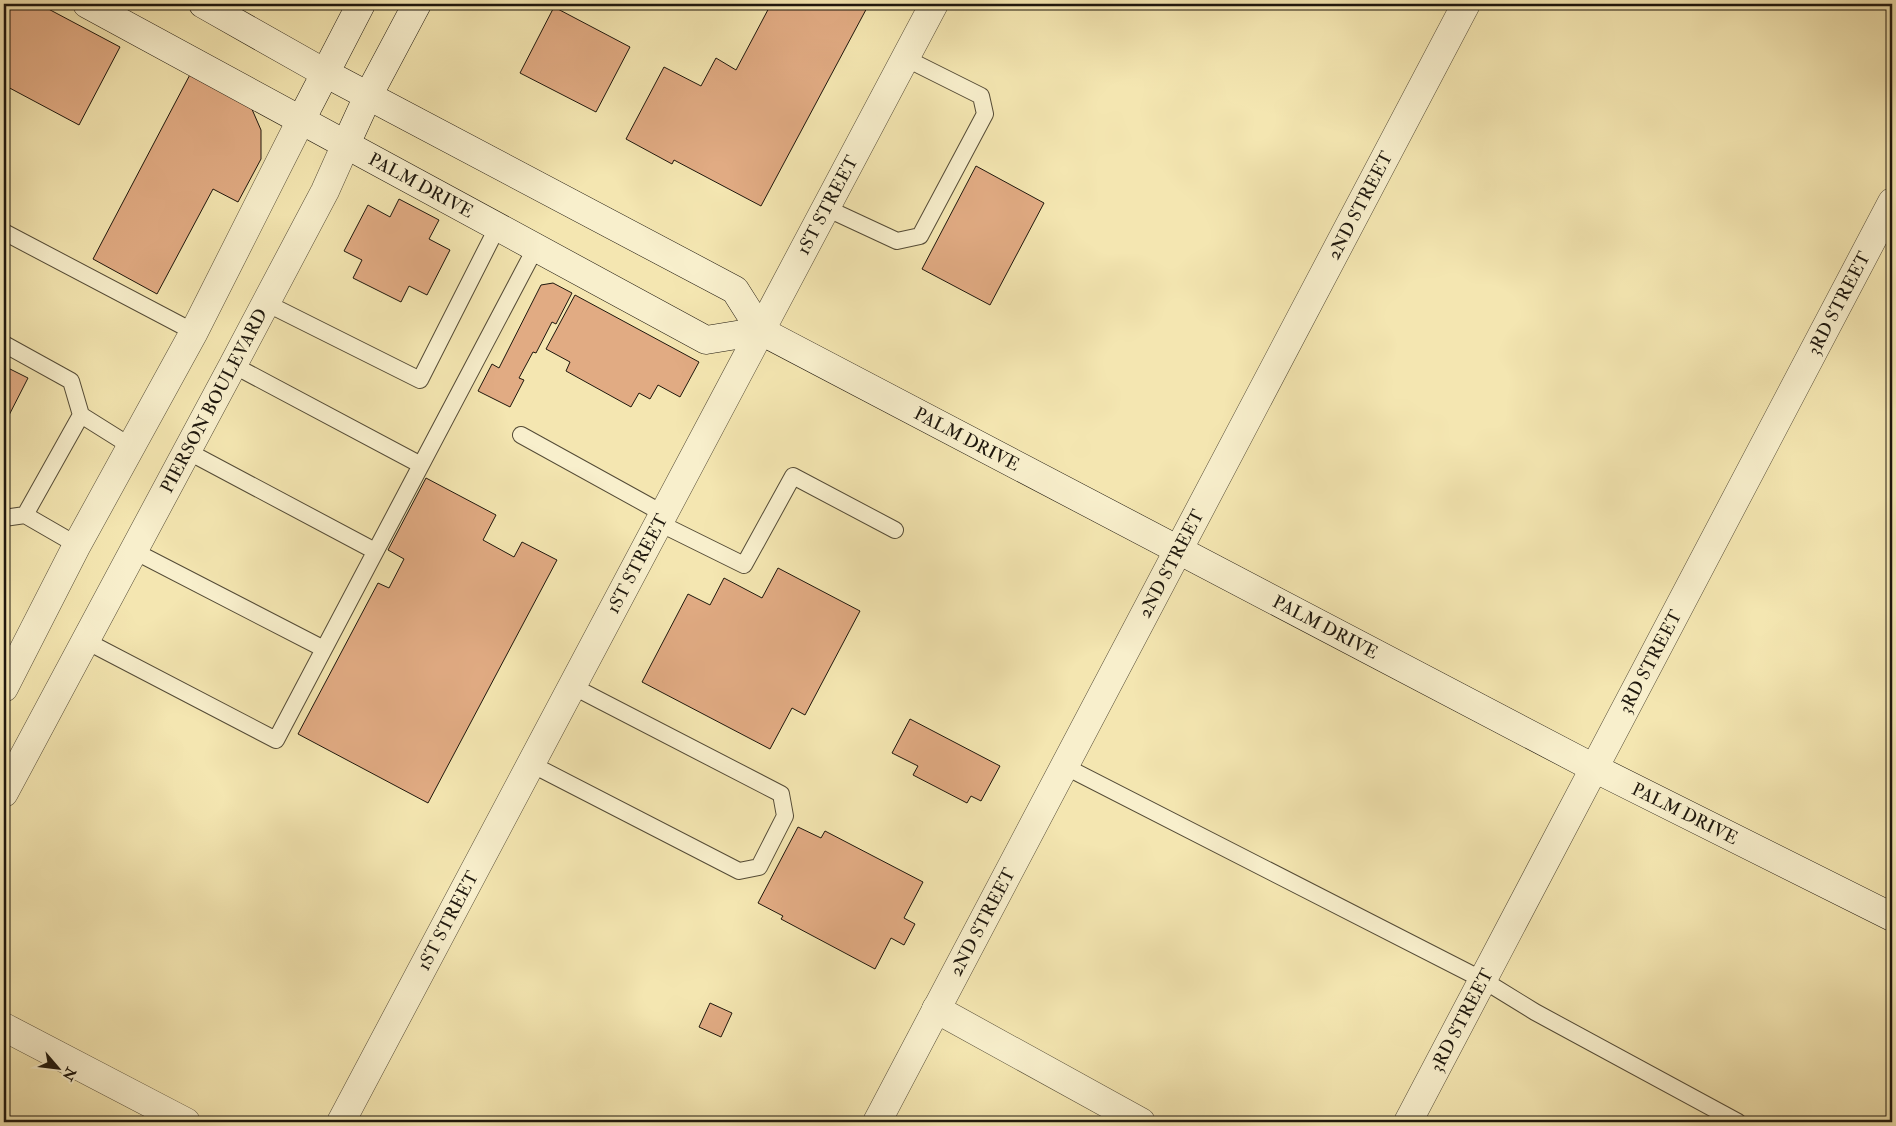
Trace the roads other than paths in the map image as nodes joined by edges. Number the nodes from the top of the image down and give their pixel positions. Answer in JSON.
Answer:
{"nodes":[{"id":1,"x":87,"y":4,"type":"edge"},
{"id":2,"x":203,"y":4,"type":"edge"},
{"id":3,"x":361,"y":4,"type":"edge"},
{"id":4,"x":417,"y":4,"type":"edge"},
{"id":5,"x":934,"y":4,"type":"edge"},
{"id":6,"x":1466,"y":4,"type":"edge"},
{"id":7,"x":905,"y":58,"type":"junction"},
{"id":8,"x":325,"y":73,"type":"junction"},
{"id":9,"x":368,"y":96,"type":"junction"},
{"id":10,"x":301,"y":120,"type":"junction"},
{"id":11,"x":346,"y":144,"type":"junction"},
{"id":12,"x":1892,"y":202,"type":"edge"},
{"id":13,"x":826,"y":208,"type":"junction"},
{"id":14,"x":498,"y":226,"type":"junction"},
{"id":15,"x":4,"y":232,"type":"edge"},
{"id":16,"x":536,"y":247,"type":"junction"},
{"id":17,"x":266,"y":302,"type":"junction"},
{"id":18,"x":762,"y":331,"type":"junction"},
{"id":19,"x":194,"y":332,"type":"junction"},
{"id":20,"x":4,"y":344,"type":"edge"},
{"id":21,"x":233,"y":365,"type":"junction"},
{"id":22,"x":81,"y":415,"type":"junction"},
{"id":23,"x":521,"y":435,"type":"dead end"},
{"id":24,"x":132,"y":447,"type":"junction"},
{"id":25,"x":187,"y":451,"type":"junction"},
{"id":26,"x":421,"y":465,"type":"junction"},
{"id":27,"x":25,"y":515,"type":"junction"},
{"id":28,"x":4,"y":518,"type":"edge"},
{"id":29,"x":662,"y":519,"type":"junction"},
{"id":30,"x":894,"y":530,"type":"dead end"},
{"id":31,"x":77,"y":545,"type":"junction"},
{"id":32,"x":1178,"y":549,"type":"junction"},
{"id":33,"x":134,"y":551,"type":"junction"},
{"id":34,"x":375,"y":552,"type":"junction"},
{"id":35,"x":86,"y":641,"type":"junction"},
{"id":36,"x":324,"y":649,"type":"junction"},
{"id":37,"x":572,"y":686,"type":"junction"},
{"id":38,"x":4,"y":688,"type":"edge"},
{"id":39,"x":531,"y":764,"type":"junction"},
{"id":40,"x":1064,"y":766,"type":"junction"},
{"id":41,"x":1594,"y":768,"type":"junction"},
{"id":42,"x":4,"y":793,"type":"edge"},
{"id":43,"x":1892,"y":917,"type":"edge"},
{"id":44,"x":1483,"y":980,"type":"junction"},
{"id":45,"x":936,"y":1009,"type":"junction"},
{"id":46,"x":4,"y":1027,"type":"edge"},
{"id":47,"x":186,"y":1122,"type":"edge"},
{"id":48,"x":341,"y":1122,"type":"edge"},
{"id":49,"x":877,"y":1122,"type":"edge"},
{"id":50,"x":1141,"y":1122,"type":"edge"},
{"id":51,"x":1408,"y":1122,"type":"edge"},
{"id":52,"x":1738,"y":1122,"type":"edge"}],
"edges":[{"from":1,"to":10,"type":"street","name":"PALM DRIVE"},
{"from":2,"to":8,"type":"street","name":"PALM DRIVE"},
{"from":3,"to":8,"type":"street"},
{"from":4,"to":9,"type":"street","name":"PIERSON BOULEVARD"},
{"from":5,"to":7,"type":"street","name":"1ST STREET"},
{"from":6,"to":32,"type":"street","name":"2ND STREET"},
{"from":7,"to":13,"type":"street","name":"1ST STREET"},
{"from":7,"to":13,"type":"lane"},
{"from":8,"to":9,"type":"street","name":"PALM DRIVE"},
{"from":8,"to":10,"type":"street"},
{"from":9,"to":11,"type":"street","name":"PIERSON BOULEVARD"},
{"from":9,"to":18,"type":"street","name":"PALM DRIVE"},
{"from":10,"to":11,"type":"street","name":"PALM DRIVE"},
{"from":10,"to":19,"type":"street"},
{"from":11,"to":14,"type":"street","name":"PALM DRIVE"},
{"from":11,"to":17,"type":"street","name":"PIERSON BOULEVARD"},
{"from":12,"to":41,"type":"street","name":"3RD STREET"},
{"from":13,"to":18,"type":"street","name":"1ST STREET"},
{"from":14,"to":16,"type":"street","name":"PALM DRIVE"},
{"from":14,"to":17,"type":"lane"},
{"from":15,"to":19,"type":"lane"},
{"from":16,"to":18,"type":"street","name":"PALM DRIVE"},
{"from":16,"to":26,"type":"lane"},
{"from":17,"to":21,"type":"street","name":"PIERSON BOULEVARD"},
{"from":18,"to":29,"type":"street","name":"1ST STREET"},
{"from":18,"to":32,"type":"street","name":"PALM DRIVE"},
{"from":19,"to":24,"type":"street"},
{"from":20,"to":22,"type":"lane"},
{"from":21,"to":25,"type":"street","name":"PIERSON BOULEVARD"},
{"from":21,"to":26,"type":"lane"},
{"from":22,"to":24,"type":"lane"},
{"from":22,"to":27,"type":"lane"},
{"from":23,"to":29,"type":"lane"},
{"from":24,"to":31,"type":"street"},
{"from":25,"to":33,"type":"street","name":"PIERSON BOULEVARD"},
{"from":25,"to":34,"type":"lane"},
{"from":26,"to":34,"type":"lane"},
{"from":27,"to":28,"type":"lane"},
{"from":27,"to":31,"type":"lane"},
{"from":29,"to":30,"type":"lane"},
{"from":29,"to":37,"type":"street","name":"1ST STREET"},
{"from":31,"to":38,"type":"street"},
{"from":32,"to":40,"type":"street","name":"2ND STREET"},
{"from":32,"to":41,"type":"street","name":"PALM DRIVE"},
{"from":33,"to":35,"type":"street","name":"PIERSON BOULEVARD"},
{"from":33,"to":36,"type":"lane"},
{"from":34,"to":36,"type":"lane"},
{"from":35,"to":36,"type":"lane"},
{"from":35,"to":42,"type":"street","name":"PIERSON BOULEVARD"},
{"from":37,"to":39,"type":"street","name":"1ST STREET"},
{"from":37,"to":39,"type":"lane"},
{"from":39,"to":48,"type":"street","name":"1ST STREET"},
{"from":40,"to":44,"type":"lane"},
{"from":40,"to":45,"type":"street","name":"2ND STREET"},
{"from":41,"to":43,"type":"street","name":"PALM DRIVE"},
{"from":41,"to":44,"type":"street","name":"3RD STREET"},
{"from":44,"to":51,"type":"street","name":"3RD STREET"},
{"from":44,"to":52,"type":"lane"},
{"from":45,"to":49,"type":"street","name":"2ND STREET"},
{"from":45,"to":50,"type":"street"},
{"from":46,"to":47,"type":"street"}]}
